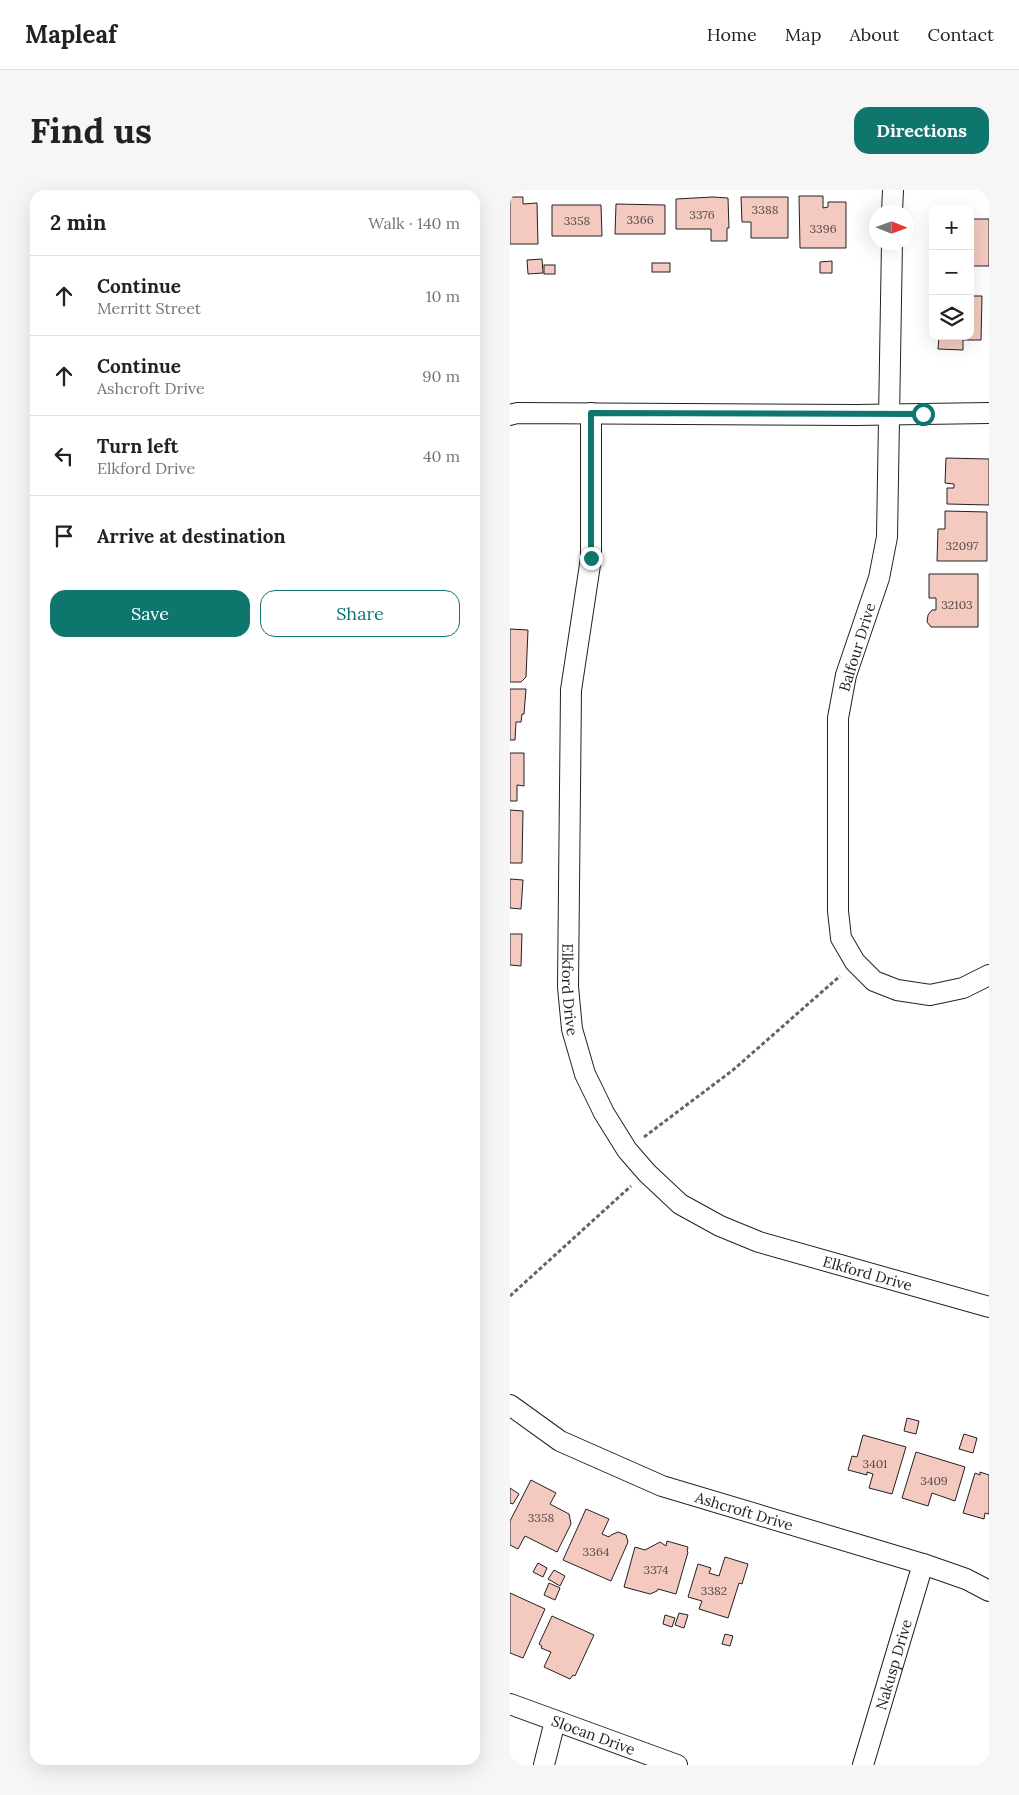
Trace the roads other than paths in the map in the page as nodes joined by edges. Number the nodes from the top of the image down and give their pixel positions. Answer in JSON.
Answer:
{"nodes":[{"id":1,"x":893,"y":190,"type":"edge"},
{"id":2,"x":892,"y":205,"type":"edge"},
{"id":3,"x":892,"y":250,"type":"edge"},
{"id":4,"x":591,"y":413,"type":"junction"},
{"id":5,"x":989,"y":413,"type":"edge"},
{"id":6,"x":889,"y":414,"type":"junction"},
{"id":7,"x":510,"y":415,"type":"edge"},
{"id":8,"x":989,"y":975,"type":"edge"},
{"id":9,"x":989,"y":1307,"type":"edge"},
{"id":10,"x":510,"y":1405,"type":"edge"},
{"id":11,"x":923,"y":1564,"type":"junction"},
{"id":12,"x":989,"y":1591,"type":"edge"},
{"id":13,"x":510,"y":1704,"type":"edge"},
{"id":14,"x":555,"y":1721,"type":"junction"},
{"id":15,"x":544,"y":1765,"type":"edge"},
{"id":16,"x":678,"y":1765,"type":"edge"},
{"id":17,"x":863,"y":1765,"type":"edge"}],
"edges":[{"from":1,"to":2,"type":"street"},
{"from":3,"to":6,"type":"street","name":"Balfour Drive"},
{"from":4,"to":6,"type":"street"},
{"from":4,"to":7,"type":"street"},
{"from":4,"to":9,"type":"street","name":"Elkford Drive"},
{"from":5,"to":6,"type":"street"},
{"from":6,"to":8,"type":"street","name":"Balfour Drive"},
{"from":10,"to":11,"type":"street","name":"Ashcroft Drive"},
{"from":11,"to":12,"type":"street","name":"Ashcroft Drive"},
{"from":11,"to":17,"type":"street","name":"Nakusp Drive"},
{"from":13,"to":14,"type":"street","name":"Slocan Drive"},
{"from":14,"to":15,"type":"street"},
{"from":14,"to":16,"type":"street","name":"Slocan Drive"}]}
